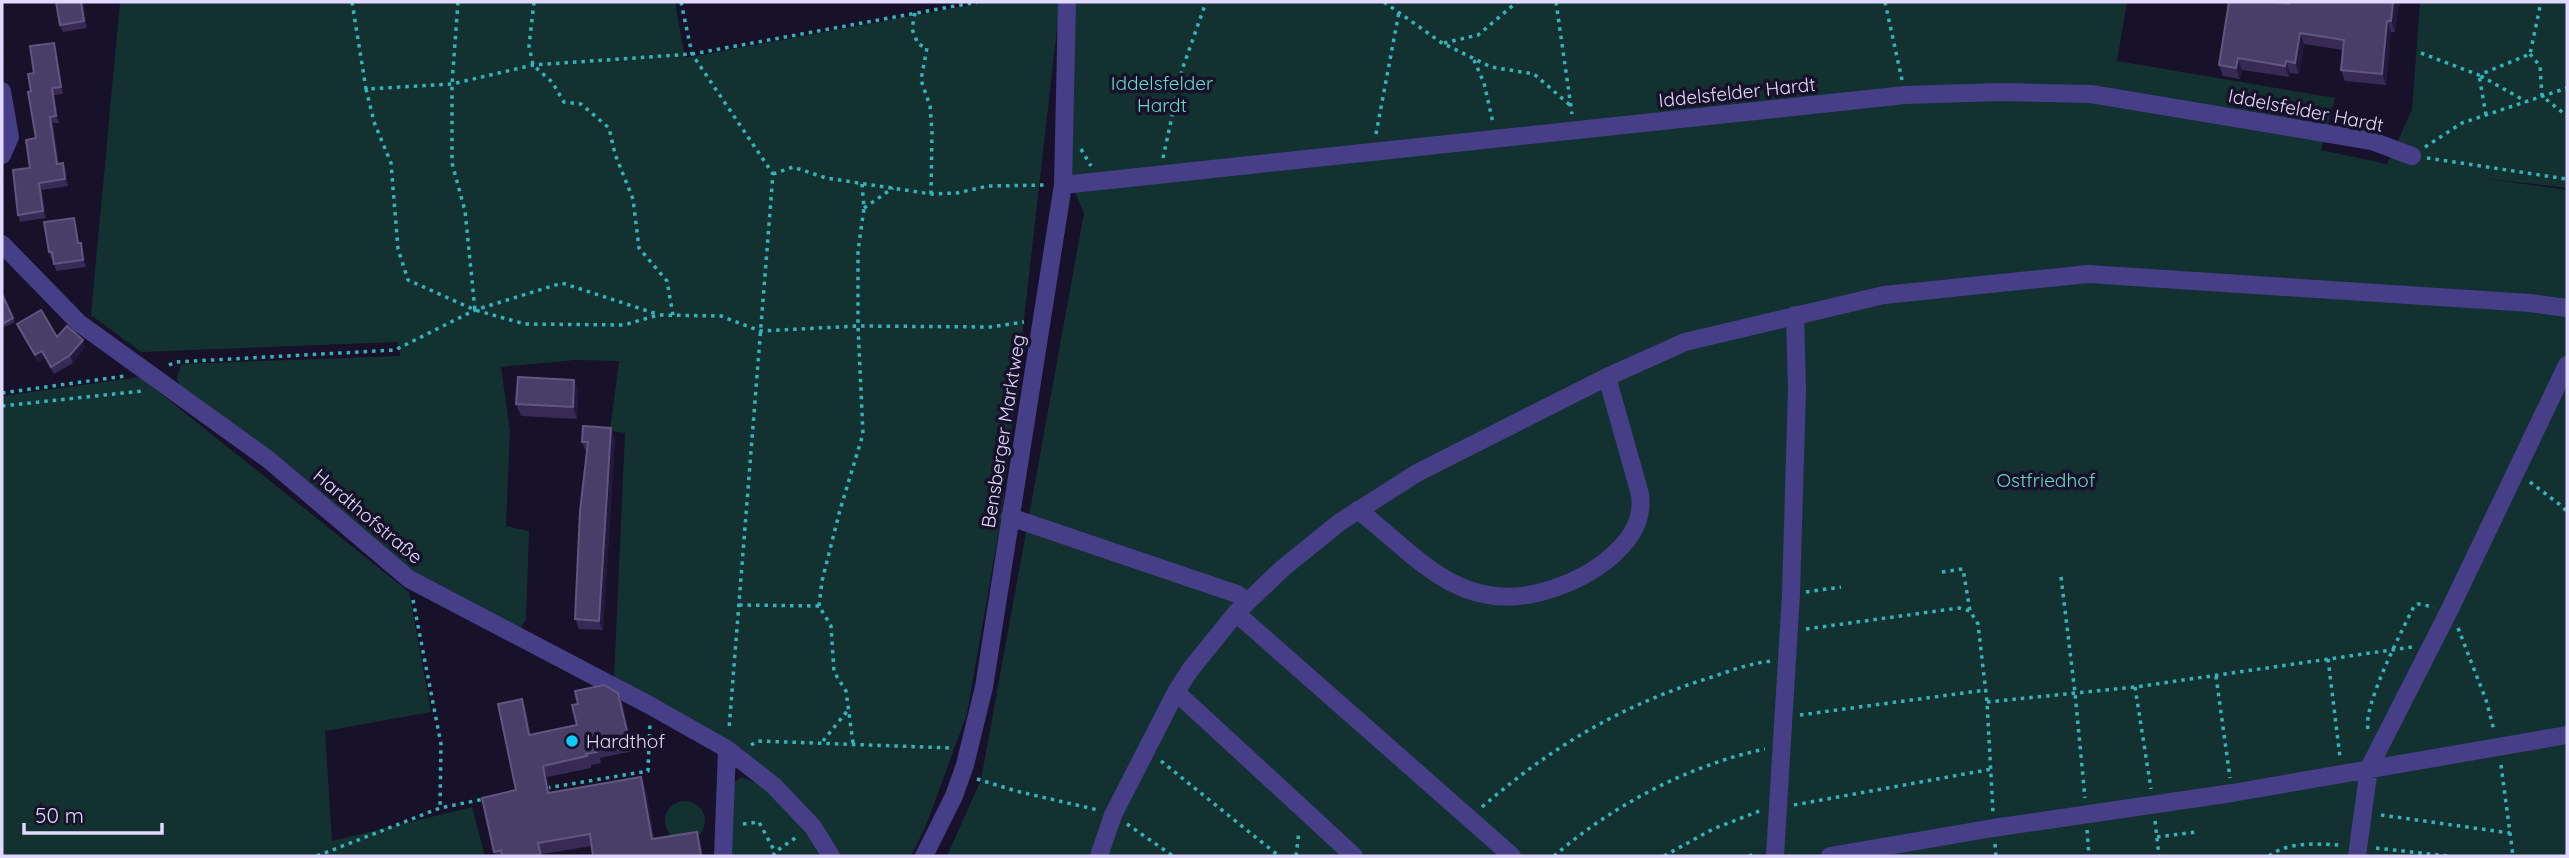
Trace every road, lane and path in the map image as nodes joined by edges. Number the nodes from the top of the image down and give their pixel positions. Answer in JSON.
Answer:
{"nodes":[{"id":1,"x":352,"y":2,"type":"edge"},
{"id":2,"x":458,"y":2,"type":"edge"},
{"id":3,"x":534,"y":2,"type":"edge"},
{"id":4,"x":681,"y":2,"type":"edge"},
{"id":5,"x":976,"y":2,"type":"edge"},
{"id":6,"x":1066,"y":2,"type":"edge"},
{"id":7,"x":1206,"y":2,"type":"edge"},
{"id":8,"x":1384,"y":2,"type":"edge"},
{"id":9,"x":1517,"y":2,"type":"edge"},
{"id":10,"x":1556,"y":2,"type":"edge"},
{"id":11,"x":1885,"y":2,"type":"edge"},
{"id":12,"x":2541,"y":2,"type":"edge"},
{"id":13,"x":1398,"y":12,"type":"junction"},
{"id":14,"x":915,"y":13,"type":"junction"},
{"id":15,"x":1442,"y":43,"type":"junction"},
{"id":16,"x":2421,"y":53,"type":"dead end"},
{"id":17,"x":692,"y":54,"type":"junction"},
{"id":18,"x":2530,"y":54,"type":"junction"},
{"id":19,"x":1474,"y":59,"type":"junction"},
{"id":20,"x":533,"y":65,"type":"junction"},
{"id":21,"x":2479,"y":75,"type":"junction"},
{"id":22,"x":452,"y":84,"type":"junction"},
{"id":23,"x":2567,"y":88,"type":"edge"},
{"id":24,"x":366,"y":89,"type":"junction"},
{"id":25,"x":2,"y":91,"type":"edge"},
{"id":26,"x":1905,"y":96,"type":"junction"},
{"id":27,"x":2542,"y":96,"type":"junction"},
{"id":28,"x":2527,"y":102,"type":"junction"},
{"id":29,"x":1571,"y":106,"type":"junction"},
{"id":30,"x":2486,"y":115,"type":"junction"},
{"id":31,"x":2567,"y":116,"type":"edge"},
{"id":32,"x":1574,"y":130,"type":"junction"},
{"id":33,"x":1496,"y":138,"type":"junction"},
{"id":34,"x":1373,"y":152,"type":"junction"},
{"id":35,"x":2,"y":155,"type":"edge"},
{"id":36,"x":2412,"y":156,"type":"junction"},
{"id":37,"x":773,"y":174,"type":"junction"},
{"id":38,"x":1160,"y":175,"type":"junction"},
{"id":39,"x":2567,"y":179,"type":"edge"},
{"id":40,"x":862,"y":183,"type":"junction"},
{"id":41,"x":1063,"y":185,"type":"junction"},
{"id":42,"x":893,"y":188,"type":"junction"},
{"id":43,"x":931,"y":194,"type":"junction"},
{"id":44,"x":864,"y":208,"type":"junction"},
{"id":45,"x":2,"y":244,"type":"edge"},
{"id":46,"x":1044,"y":302,"type":"junction"},
{"id":47,"x":2567,"y":308,"type":"edge"},
{"id":48,"x":475,"y":310,"type":"junction"},
{"id":49,"x":658,"y":315,"type":"junction"},
{"id":50,"x":673,"y":315,"type":"junction"},
{"id":51,"x":1795,"y":315,"type":"junction"},
{"id":52,"x":858,"y":326,"type":"junction"},
{"id":53,"x":760,"y":331,"type":"junction"},
{"id":54,"x":2567,"y":365,"type":"edge"},
{"id":55,"x":1607,"y":377,"type":"junction"},
{"id":56,"x":156,"y":378,"type":"junction"},
{"id":57,"x":2,"y":393,"type":"edge"},
{"id":58,"x":2,"y":406,"type":"edge"},
{"id":59,"x":2517,"y":473,"type":"junction"},
{"id":60,"x":1358,"y":510,"type":"junction"},
{"id":61,"x":2567,"y":513,"type":"edge"},
{"id":62,"x":1010,"y":517,"type":"junction"},
{"id":63,"x":1942,"y":572,"type":"dead end"},
{"id":64,"x":2061,"y":577,"type":"dead end"},
{"id":65,"x":410,"y":579,"type":"junction"},
{"id":66,"x":1841,"y":587,"type":"dead end"},
{"id":67,"x":1791,"y":594,"type":"junction"},
{"id":68,"x":739,"y":605,"type":"junction"},
{"id":69,"x":819,"y":606,"type":"junction"},
{"id":70,"x":1241,"y":608,"type":"junction"},
{"id":71,"x":1970,"y":611,"type":"junction"},
{"id":72,"x":2449,"y":611,"type":"junction"},
{"id":73,"x":1789,"y":631,"type":"junction"},
{"id":74,"x":2433,"y":645,"type":"junction"},
{"id":75,"x":2394,"y":648,"type":"junction"},
{"id":76,"x":1787,"y":659,"type":"junction"},
{"id":77,"x":2328,"y":659,"type":"junction"},
{"id":78,"x":2216,"y":676,"type":"junction"},
{"id":79,"x":2135,"y":687,"type":"junction"},
{"id":80,"x":1986,"y":690,"type":"junction"},
{"id":81,"x":1176,"y":692,"type":"junction"},
{"id":82,"x":2076,"y":692,"type":"junction"},
{"id":83,"x":1987,"y":702,"type":"junction"},
{"id":84,"x":651,"y":706,"type":"junction"},
{"id":85,"x":848,"y":710,"type":"junction"},
{"id":86,"x":1783,"y":718,"type":"junction"},
{"id":87,"x":2567,"y":735,"type":"edge"},
{"id":88,"x":822,"y":742,"type":"junction"},
{"id":89,"x":853,"y":743,"type":"junction"},
{"id":90,"x":1781,"y":746,"type":"junction"},
{"id":91,"x":1145,"y":748,"type":"junction"},
{"id":92,"x":730,"y":752,"type":"junction"},
{"id":93,"x":2372,"y":763,"type":"junction"},
{"id":94,"x":965,"y":765,"type":"junction"},
{"id":95,"x":1992,"y":769,"type":"junction"},
{"id":96,"x":2342,"y":772,"type":"junction"},
{"id":97,"x":545,"y":788,"type":"edge"},
{"id":98,"x":2232,"y":793,"type":"junction"},
{"id":99,"x":493,"y":797,"type":"edge"},
{"id":100,"x":2153,"y":805,"type":"junction"},
{"id":101,"x":1778,"y":807,"type":"junction"},
{"id":102,"x":440,"y":808,"type":"junction"},
{"id":103,"x":1302,"y":809,"type":"junction"},
{"id":104,"x":2365,"y":813,"type":"junction"},
{"id":105,"x":2086,"y":814,"type":"junction"},
{"id":106,"x":1113,"y":815,"type":"junction"},
{"id":107,"x":1470,"y":819,"type":"junction"},
{"id":108,"x":724,"y":821,"type":"junction"},
{"id":109,"x":813,"y":827,"type":"junction"},
{"id":110,"x":1993,"y":828,"type":"junction"},
{"id":111,"x":2196,"y":832,"type":"dead end"},
{"id":112,"x":2510,"y":833,"type":"dead end"},
{"id":113,"x":2157,"y":837,"type":"junction"},
{"id":114,"x":774,"y":854,"type":"edge"},
{"id":115,"x":317,"y":856,"type":"edge"},
{"id":116,"x":723,"y":856,"type":"edge"},
{"id":117,"x":831,"y":856,"type":"edge"},
{"id":118,"x":924,"y":856,"type":"edge"},
{"id":119,"x":1099,"y":856,"type":"edge"},
{"id":120,"x":1173,"y":856,"type":"edge"},
{"id":121,"x":1279,"y":856,"type":"edge"},
{"id":122,"x":1296,"y":856,"type":"edge"},
{"id":123,"x":1354,"y":856,"type":"edge"},
{"id":124,"x":1512,"y":856,"type":"edge"},
{"id":125,"x":1554,"y":856,"type":"edge"},
{"id":126,"x":1664,"y":856,"type":"edge"},
{"id":127,"x":1775,"y":856,"type":"edge"},
{"id":128,"x":1830,"y":856,"type":"edge"},
{"id":129,"x":2089,"y":856,"type":"edge"},
{"id":130,"x":2159,"y":856,"type":"edge"},
{"id":131,"x":2357,"y":856,"type":"edge"}],
"edges":[{"from":1,"to":24,"type":"path"},
{"from":2,"to":22,"type":"path"},
{"from":3,"to":20,"type":"path"},
{"from":4,"to":17,"type":"path"},
{"from":5,"to":14,"type":"path"},
{"from":6,"to":41,"type":"street","name":"Bensberger Marktweg"},
{"from":7,"to":38,"type":"path"},
{"from":8,"to":13,"type":"path"},
{"from":9,"to":15,"type":"path"},
{"from":10,"to":29,"type":"path"},
{"from":11,"to":26,"type":"path"},
{"from":12,"to":18,"type":"path"},
{"from":13,"to":15,"type":"path"},
{"from":13,"to":34,"type":"path"},
{"from":14,"to":17,"type":"path"},
{"from":14,"to":43,"type":"path"},
{"from":15,"to":19,"type":"path"},
{"from":16,"to":21,"type":"path"},
{"from":17,"to":20,"type":"path"},
{"from":17,"to":37,"type":"path"},
{"from":18,"to":21,"type":"path"},
{"from":18,"to":27,"type":"path"},
{"from":19,"to":29,"type":"path"},
{"from":19,"to":33,"type":"path"},
{"from":20,"to":22,"type":"path"},
{"from":20,"to":50,"type":"path"},
{"from":21,"to":28,"type":"path"},
{"from":21,"to":30,"type":"path"},
{"from":22,"to":24,"type":"path"},
{"from":22,"to":48,"type":"path"},
{"from":23,"to":27,"type":"path"},
{"from":24,"to":48,"type":"path"},
{"from":25,"to":35,"type":"street"},
{"from":26,"to":32,"type":"street","name":"Iddelsfelder Hardt"},
{"from":26,"to":36,"type":"street","name":"Iddelsfelder Hardt"},
{"from":27,"to":28,"type":"path"},
{"from":27,"to":31,"type":"path"},
{"from":28,"to":30,"type":"path"},
{"from":29,"to":32,"type":"path"},
{"from":30,"to":36,"type":"path"},
{"from":32,"to":33,"type":"street","name":"Iddelsfelder Hardt"},
{"from":33,"to":34,"type":"street","name":"Iddelsfelder Hardt"},
{"from":34,"to":38,"type":"street","name":"Iddelsfelder Hardt"},
{"from":36,"to":39,"type":"path"},
{"from":37,"to":40,"type":"path"},
{"from":37,"to":53,"type":"path"},
{"from":38,"to":41,"type":"street","name":"Iddelsfelder Hardt"},
{"from":40,"to":42,"type":"path"},
{"from":40,"to":44,"type":"path"},
{"from":41,"to":43,"type":"path"},
{"from":41,"to":46,"type":"street","name":"Bensberger Marktweg"},
{"from":42,"to":43,"type":"path"},
{"from":42,"to":44,"type":"path"},
{"from":44,"to":52,"type":"path"},
{"from":45,"to":56,"type":"street","name":"Hardthofstraße"},
{"from":46,"to":52,"type":"path"},
{"from":46,"to":62,"type":"street","name":"Bensberger Marktweg"},
{"from":47,"to":51,"type":"street"},
{"from":48,"to":49,"type":"path"},
{"from":48,"to":49,"type":"path"},
{"from":48,"to":56,"type":"path"},
{"from":49,"to":50,"type":"path"},
{"from":50,"to":53,"type":"path"},
{"from":51,"to":55,"type":"street"},
{"from":51,"to":67,"type":"street"},
{"from":52,"to":53,"type":"path"},
{"from":52,"to":69,"type":"path"},
{"from":53,"to":68,"type":"path"},
{"from":54,"to":59,"type":"street"},
{"from":55,"to":60,"type":"street"},
{"from":55,"to":60,"type":"street"},
{"from":56,"to":57,"type":"path"},
{"from":56,"to":58,"type":"path"},
{"from":56,"to":65,"type":"street","name":"Hardthofstraße"},
{"from":59,"to":61,"type":"path"},
{"from":59,"to":72,"type":"street"},
{"from":60,"to":70,"type":"street"},
{"from":62,"to":70,"type":"street"},
{"from":62,"to":94,"type":"street","name":"Bensberger Marktweg"},
{"from":63,"to":71,"type":"path"},
{"from":64,"to":82,"type":"path"},
{"from":65,"to":84,"type":"street","name":"Hardthofstraße"},
{"from":65,"to":102,"type":"path"},
{"from":66,"to":67,"type":"path"},
{"from":67,"to":73,"type":"street"},
{"from":68,"to":69,"type":"path"},
{"from":68,"to":92,"type":"path"},
{"from":69,"to":85,"type":"path"},
{"from":70,"to":81,"type":"street"},
{"from":70,"to":107,"type":"street"},
{"from":71,"to":73,"type":"path"},
{"from":71,"to":80,"type":"path"},
{"from":72,"to":74,"type":"street"},
{"from":72,"to":75,"type":"path"},
{"from":73,"to":76,"type":"street"},
{"from":74,"to":75,"type":"path"},
{"from":74,"to":93,"type":"street"},
{"from":75,"to":77,"type":"path"},
{"from":75,"to":93,"type":"path"},
{"from":76,"to":86,"type":"street"},
{"from":76,"to":107,"type":"path"},
{"from":77,"to":78,"type":"path"},
{"from":77,"to":96,"type":"path"},
{"from":78,"to":79,"type":"path"},
{"from":78,"to":98,"type":"path"},
{"from":79,"to":82,"type":"path"},
{"from":79,"to":100,"type":"path"},
{"from":80,"to":83,"type":"path"},
{"from":80,"to":86,"type":"path"},
{"from":81,"to":91,"type":"street"},
{"from":81,"to":103,"type":"street"},
{"from":82,"to":83,"type":"path"},
{"from":82,"to":105,"type":"path"},
{"from":83,"to":95,"type":"path"},
{"from":84,"to":92,"type":"street","name":"Hardthofstraße"},
{"from":84,"to":97,"type":"path"},
{"from":85,"to":88,"type":"path"},
{"from":85,"to":89,"type":"path"},
{"from":86,"to":90,"type":"street"},
{"from":87,"to":93,"type":"street"},
{"from":88,"to":89,"type":"path"},
{"from":88,"to":92,"type":"path"},
{"from":89,"to":94,"type":"path"},
{"from":90,"to":101,"type":"street"},
{"from":90,"to":125,"type":"path"},
{"from":91,"to":106,"type":"street"},
{"from":91,"to":121,"type":"path"},
{"from":92,"to":108,"type":"street"},
{"from":92,"to":109,"type":"street","name":"Hardthofstraße"},
{"from":93,"to":96,"type":"street"},
{"from":93,"to":104,"type":"street"},
{"from":94,"to":106,"type":"path"},
{"from":94,"to":118,"type":"street","name":"Bensberger Marktweg"},
{"from":95,"to":101,"type":"path"},
{"from":95,"to":110,"type":"path"},
{"from":96,"to":98,"type":"street"},
{"from":98,"to":100,"type":"street"},
{"from":99,"to":102,"type":"path"},
{"from":100,"to":105,"type":"street"},
{"from":100,"to":113,"type":"path"},
{"from":101,"to":126,"type":"path"},
{"from":101,"to":127,"type":"street"},
{"from":102,"to":115,"type":"path"},
{"from":103,"to":122,"type":"path"},
{"from":103,"to":123,"type":"street"},
{"from":104,"to":112,"type":"path"},
{"from":104,"to":131,"type":"street"},
{"from":105,"to":110,"type":"street"},
{"from":105,"to":129,"type":"path"},
{"from":106,"to":119,"type":"street"},
{"from":106,"to":120,"type":"path"},
{"from":107,"to":124,"type":"street"},
{"from":108,"to":114,"type":"path"},
{"from":108,"to":116,"type":"street"},
{"from":109,"to":114,"type":"path"},
{"from":109,"to":117,"type":"street","name":"Hardthofstraße"},
{"from":110,"to":128,"type":"street"},
{"from":111,"to":113,"type":"path"},
{"from":113,"to":130,"type":"path"}]}
